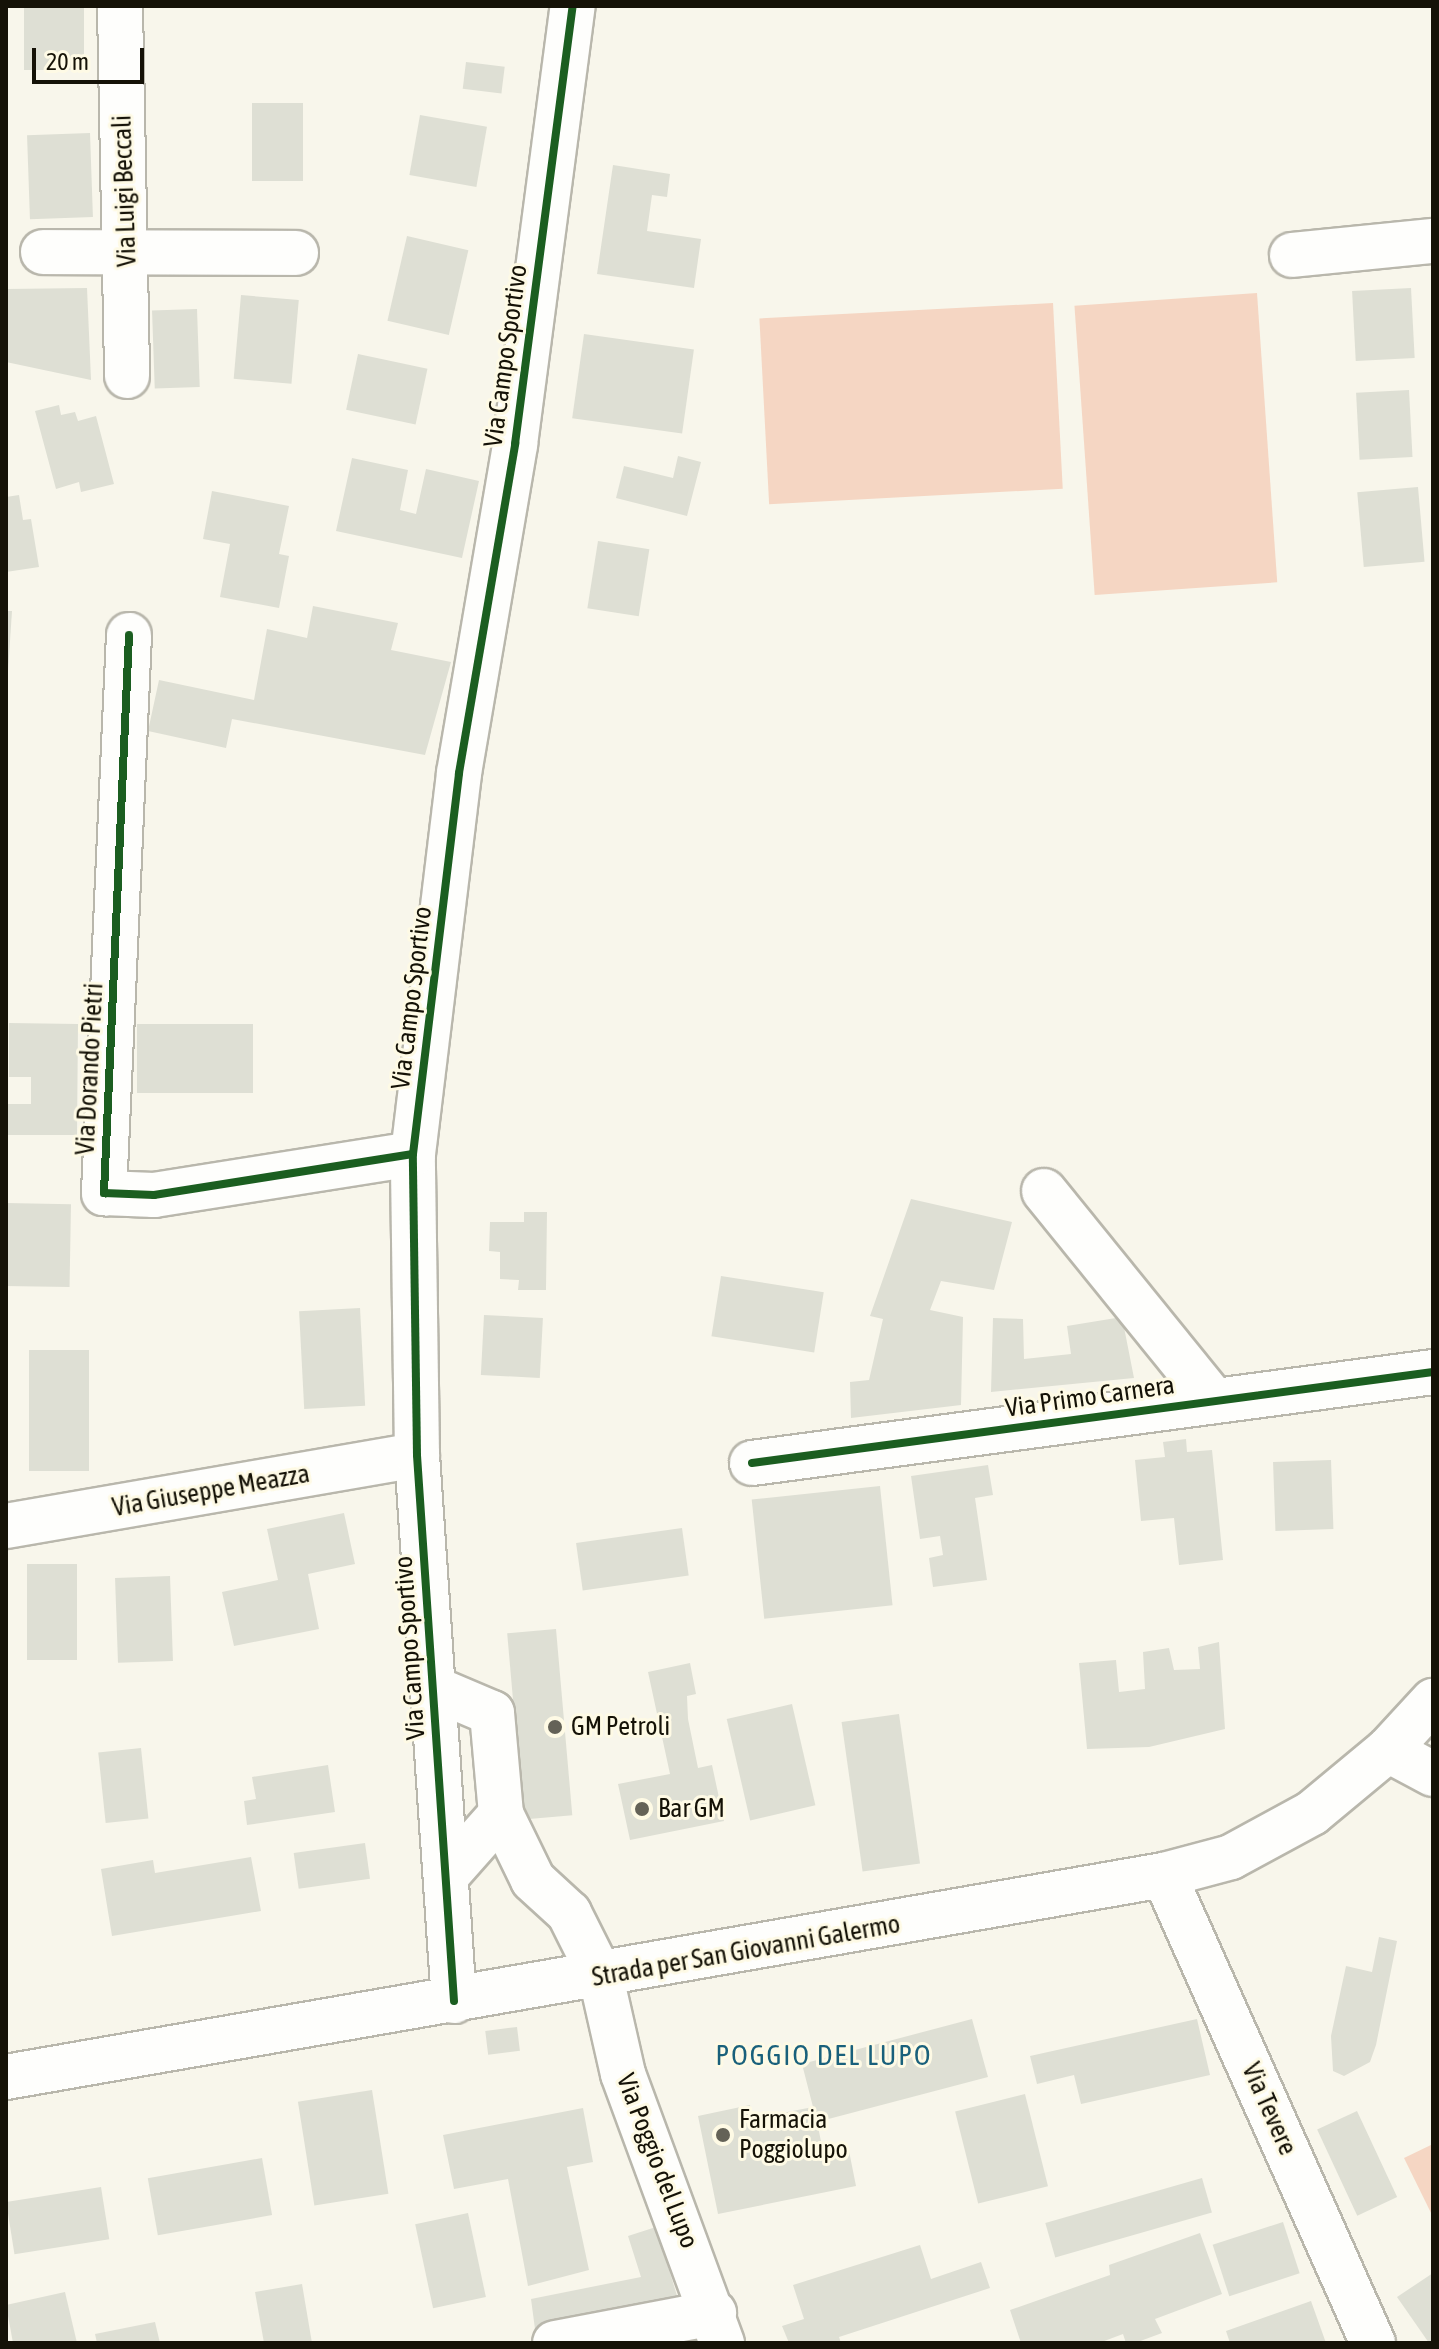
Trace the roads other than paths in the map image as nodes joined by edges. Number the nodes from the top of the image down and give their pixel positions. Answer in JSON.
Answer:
{"nodes":[{"id":1,"x":120,"y":6,"type":"edge"},
{"id":2,"x":573,"y":6,"type":"edge"},
{"id":3,"x":1433,"y":241,"type":"edge"},
{"id":4,"x":43,"y":252,"type":"dead end"},
{"id":5,"x":127,"y":253,"type":"junction"},
{"id":6,"x":296,"y":253,"type":"dead end"},
{"id":7,"x":1292,"y":255,"type":"dead end"},
{"id":8,"x":127,"y":376,"type":"dead end"},
{"id":9,"x":129,"y":635,"type":"dead end"},
{"id":10,"x":413,"y":1154,"type":"junction"},
{"id":11,"x":1044,"y":1191,"type":"dead end"},
{"id":12,"x":1433,"y":1372,"type":"edge"},
{"id":13,"x":1214,"y":1401,"type":"junction"},
{"id":14,"x":417,"y":1455,"type":"junction"},
{"id":15,"x":752,"y":1463,"type":"dead end"},
{"id":16,"x":6,"y":1526,"type":"edge"},
{"id":17,"x":433,"y":1688,"type":"junction"},
{"id":18,"x":1433,"y":1701,"type":"edge"},
{"id":19,"x":1388,"y":1750,"type":"junction"},
{"id":20,"x":1433,"y":1774,"type":"edge"},
{"id":21,"x":501,"y":1814,"type":"junction"},
{"id":22,"x":1164,"y":1875,"type":"junction"},
{"id":23,"x":446,"y":1876,"type":"junction"},
{"id":24,"x":601,"y":1977,"type":"junction"},
{"id":25,"x":454,"y":2001,"type":"junction"},
{"id":26,"x":6,"y":2077,"type":"edge"},
{"id":27,"x":718,"y":2328,"type":"edge"},
{"id":28,"x":555,"y":2343,"type":"edge"},
{"id":29,"x":1373,"y":2343,"type":"edge"}],
"edges":[{"from":1,"to":5,"type":"street","name":"Via Luigi Beccali"},
{"from":2,"to":10,"type":"street","name":"Via Campo Sportivo"},
{"from":3,"to":7,"type":"street"},
{"from":4,"to":5,"type":"street"},
{"from":5,"to":6,"type":"street"},
{"from":5,"to":8,"type":"street","name":"Via Luigi Beccali"},
{"from":9,"to":10,"type":"street","name":"Via Dorando Pietri"},
{"from":10,"to":14,"type":"street","name":"Via Campo Sportivo"},
{"from":11,"to":13,"type":"street"},
{"from":12,"to":13,"type":"street","name":"Via Primo Carnera"},
{"from":13,"to":15,"type":"street","name":"Via Primo Carnera"},
{"from":14,"to":16,"type":"street","name":"Via Giuseppe Meazza"},
{"from":14,"to":17,"type":"street","name":"Via Campo Sportivo"},
{"from":17,"to":21,"type":"street"},
{"from":17,"to":23,"type":"street","name":"Via Campo Sportivo"},
{"from":18,"to":19,"type":"street","name":"Strada per San Giovanni Galermo"},
{"from":19,"to":20,"type":"street"},
{"from":19,"to":22,"type":"street","name":"Strada per San Giovanni Galermo"},
{"from":21,"to":23,"type":"street"},
{"from":21,"to":24,"type":"street","name":"Via Poggio del Lupo"},
{"from":22,"to":24,"type":"street","name":"Strada per San Giovanni Galermo"},
{"from":22,"to":29,"type":"street","name":"Via Tevere"},
{"from":23,"to":25,"type":"street","name":"Via Campo Sportivo"},
{"from":24,"to":25,"type":"street","name":"Strada per San Giovanni Galermo"},
{"from":24,"to":27,"type":"street","name":"Via Poggio del Lupo"},
{"from":25,"to":26,"type":"street","name":"Strada per San Giovanni Galermo"},
{"from":27,"to":28,"type":"street"}]}
